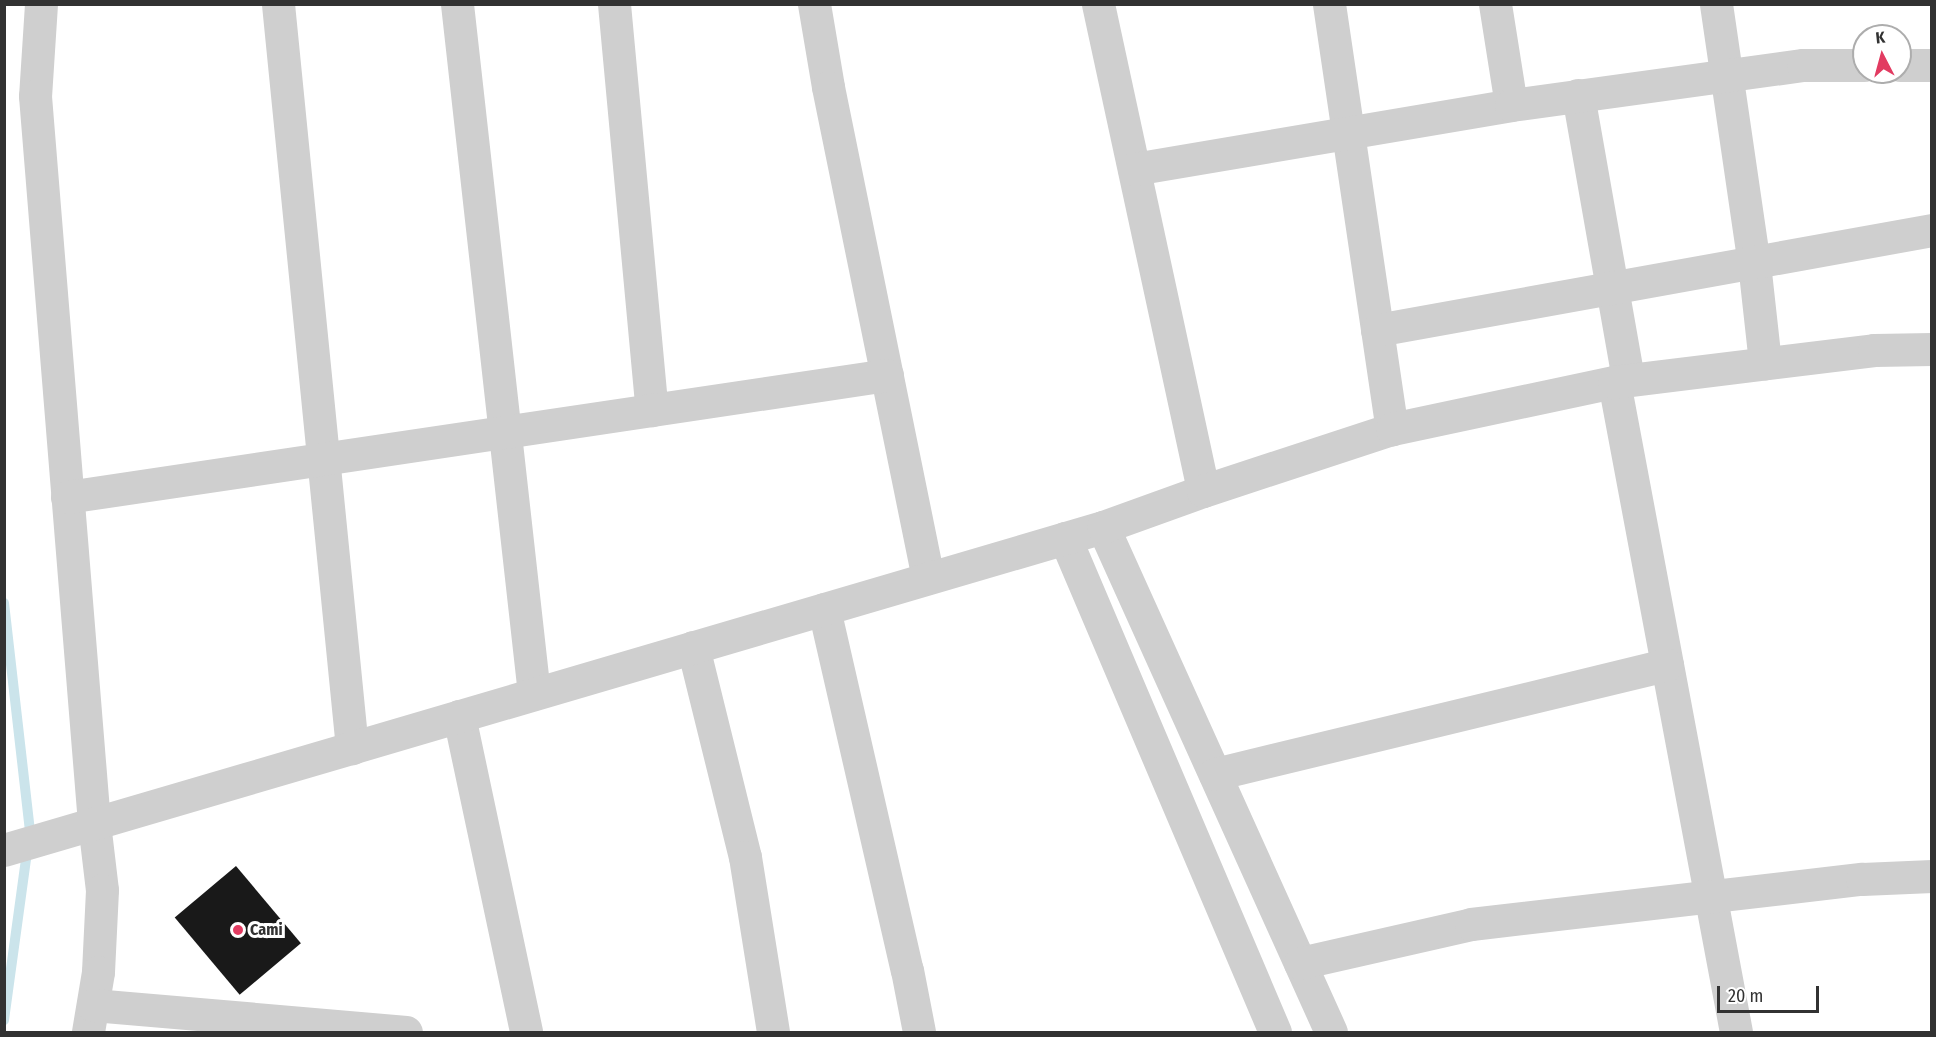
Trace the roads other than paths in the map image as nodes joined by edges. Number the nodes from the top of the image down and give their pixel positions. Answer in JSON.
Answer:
{"nodes":[{"id":1,"x":40,"y":4,"type":"edge"},
{"id":2,"x":278,"y":4,"type":"edge"},
{"id":3,"x":457,"y":4,"type":"edge"},
{"id":4,"x":614,"y":4,"type":"edge"},
{"id":5,"x":814,"y":4,"type":"edge"},
{"id":6,"x":1098,"y":4,"type":"edge"},
{"id":7,"x":1329,"y":4,"type":"edge"},
{"id":8,"x":1495,"y":4,"type":"edge"},
{"id":9,"x":1716,"y":4,"type":"edge"},
{"id":10,"x":1852,"y":65,"type":"edge"},
{"id":11,"x":1912,"y":65,"type":"edge"},
{"id":12,"x":1932,"y":65,"type":"edge"},
{"id":13,"x":1728,"y":75,"type":"junction"},
{"id":14,"x":1578,"y":95,"type":"junction"},
{"id":15,"x":1511,"y":105,"type":"junction"},
{"id":16,"x":1348,"y":134,"type":"junction"},
{"id":17,"x":1134,"y":169,"type":"junction"},
{"id":18,"x":1932,"y":230,"type":"edge"},
{"id":19,"x":1754,"y":263,"type":"junction"},
{"id":20,"x":1612,"y":289,"type":"junction"},
{"id":21,"x":1377,"y":330,"type":"junction"},
{"id":22,"x":1931,"y":355,"type":"edge"},
{"id":23,"x":1765,"y":363,"type":"junction"},
{"id":24,"x":887,"y":375,"type":"junction"},
{"id":25,"x":1621,"y":381,"type":"junction"},
{"id":26,"x":652,"y":410,"type":"junction"},
{"id":27,"x":1392,"y":429,"type":"junction"},
{"id":28,"x":505,"y":432,"type":"junction"},
{"id":29,"x":323,"y":459,"type":"junction"},
{"id":30,"x":1203,"y":491,"type":"junction"},
{"id":31,"x":67,"y":497,"type":"junction"},
{"id":32,"x":1103,"y":527,"type":"junction"},
{"id":33,"x":1065,"y":538,"type":"junction"},
{"id":34,"x":928,"y":578,"type":"junction"},
{"id":35,"x":824,"y":609,"type":"junction"},
{"id":36,"x":693,"y":647,"type":"junction"},
{"id":37,"x":1667,"y":665,"type":"junction"},
{"id":38,"x":534,"y":694,"type":"junction"},
{"id":39,"x":459,"y":716,"type":"junction"},
{"id":40,"x":351,"y":748,"type":"junction"},
{"id":41,"x":1215,"y":774,"type":"junction"},
{"id":42,"x":94,"y":823,"type":"junction"},
{"id":43,"x":4,"y":850,"type":"edge"},
{"id":44,"x":1932,"y":876,"type":"edge"},
{"id":45,"x":1710,"y":896,"type":"junction"},
{"id":46,"x":1300,"y":963,"type":"junction"},
{"id":47,"x":91,"y":1019,"type":"edge"},
{"id":48,"x":406,"y":1032,"type":"edge"},
{"id":49,"x":526,"y":1032,"type":"edge"},
{"id":50,"x":773,"y":1032,"type":"edge"},
{"id":51,"x":919,"y":1032,"type":"edge"},
{"id":52,"x":1275,"y":1032,"type":"edge"},
{"id":53,"x":1331,"y":1032,"type":"edge"},
{"id":54,"x":1736,"y":1032,"type":"edge"}],
"edges":[{"from":1,"to":31,"type":"street"},
{"from":2,"to":29,"type":"street"},
{"from":3,"to":28,"type":"street"},
{"from":4,"to":26,"type":"street"},
{"from":5,"to":24,"type":"street"},
{"from":6,"to":17,"type":"street"},
{"from":7,"to":16,"type":"street"},
{"from":8,"to":15,"type":"street"},
{"from":9,"to":13,"type":"street"},
{"from":10,"to":13,"type":"street"},
{"from":11,"to":12,"type":"street"},
{"from":13,"to":14,"type":"street"},
{"from":13,"to":19,"type":"street"},
{"from":14,"to":15,"type":"street"},
{"from":14,"to":20,"type":"street"},
{"from":15,"to":16,"type":"street"},
{"from":16,"to":17,"type":"street"},
{"from":16,"to":21,"type":"street"},
{"from":17,"to":30,"type":"street"},
{"from":18,"to":19,"type":"street"},
{"from":19,"to":20,"type":"street"},
{"from":19,"to":23,"type":"street"},
{"from":20,"to":21,"type":"street"},
{"from":20,"to":25,"type":"street"},
{"from":21,"to":27,"type":"street"},
{"from":22,"to":23,"type":"street"},
{"from":23,"to":25,"type":"street"},
{"from":24,"to":26,"type":"street"},
{"from":24,"to":34,"type":"street"},
{"from":25,"to":27,"type":"street"},
{"from":25,"to":37,"type":"street"},
{"from":26,"to":28,"type":"street"},
{"from":27,"to":30,"type":"street"},
{"from":28,"to":29,"type":"street"},
{"from":28,"to":38,"type":"street"},
{"from":29,"to":31,"type":"street"},
{"from":29,"to":40,"type":"street"},
{"from":30,"to":32,"type":"street"},
{"from":31,"to":42,"type":"street"},
{"from":32,"to":33,"type":"street"},
{"from":32,"to":41,"type":"street"},
{"from":33,"to":34,"type":"street"},
{"from":33,"to":52,"type":"street"},
{"from":34,"to":35,"type":"street"},
{"from":35,"to":36,"type":"street"},
{"from":35,"to":51,"type":"street"},
{"from":36,"to":38,"type":"street"},
{"from":36,"to":50,"type":"street"},
{"from":37,"to":41,"type":"street"},
{"from":37,"to":45,"type":"street"},
{"from":38,"to":39,"type":"street"},
{"from":39,"to":40,"type":"street"},
{"from":39,"to":49,"type":"street"},
{"from":40,"to":42,"type":"street"},
{"from":41,"to":46,"type":"street"},
{"from":42,"to":43,"type":"street"},
{"from":42,"to":47,"type":"street"},
{"from":44,"to":45,"type":"street"},
{"from":45,"to":46,"type":"street"},
{"from":45,"to":54,"type":"street"},
{"from":46,"to":53,"type":"street"},
{"from":47,"to":48,"type":"street"}]}
